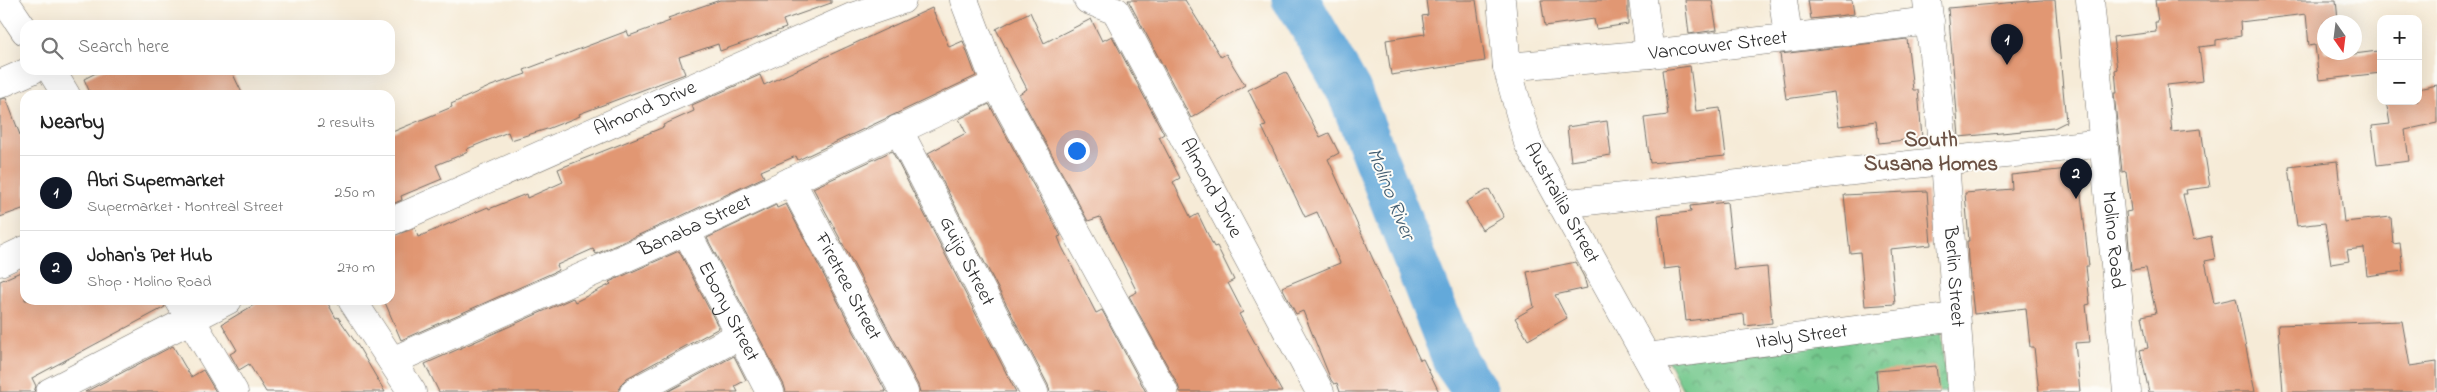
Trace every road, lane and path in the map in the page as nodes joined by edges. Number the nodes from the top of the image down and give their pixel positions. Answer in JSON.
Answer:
{"nodes":[{"id":1,"x":4,"y":0,"type":"edge"},
{"id":2,"x":902,"y":0,"type":"edge"},
{"id":3,"x":964,"y":0,"type":"edge"},
{"id":4,"x":1088,"y":0,"type":"edge"},
{"id":5,"x":1501,"y":0,"type":"edge"},
{"id":6,"x":1643,"y":0,"type":"edge"},
{"id":7,"x":1783,"y":0,"type":"edge"},
{"id":8,"x":2090,"y":0,"type":"edge"},
{"id":9,"x":1928,"y":10,"type":"edge"},
{"id":10,"x":20,"y":24,"type":"edge"},
{"id":11,"x":1788,"y":37,"type":"junction"},
{"id":12,"x":1650,"y":54,"type":"junction"},
{"id":13,"x":1507,"y":67,"type":"junction"},
{"id":14,"x":21,"y":75,"type":"edge"},
{"id":15,"x":54,"y":75,"type":"edge"},
{"id":16,"x":0,"y":84,"type":"edge"},
{"id":17,"x":996,"y":84,"type":"junction"},
{"id":18,"x":63,"y":90,"type":"edge"},
{"id":19,"x":898,"y":129,"type":"junction"},
{"id":20,"x":2104,"y":143,"type":"junction"},
{"id":21,"x":1945,"y":160,"type":"junction"},
{"id":22,"x":791,"y":180,"type":"junction"},
{"id":23,"x":1561,"y":204,"type":"junction"},
{"id":24,"x":395,"y":220,"type":"edge"},
{"id":25,"x":686,"y":231,"type":"junction"},
{"id":26,"x":20,"y":252,"type":"edge"},
{"id":27,"x":0,"y":262,"type":"edge"},
{"id":28,"x":206,"y":305,"type":"edge"},
{"id":29,"x":355,"y":305,"type":"edge"},
{"id":30,"x":184,"y":310,"type":"edge"},
{"id":31,"x":1956,"y":317,"type":"junction"},
{"id":32,"x":740,"y":335,"type":"junction"},
{"id":33,"x":1647,"y":358,"type":"junction"},
{"id":34,"x":392,"y":361,"type":"junction"},
{"id":35,"x":51,"y":392,"type":"edge"},
{"id":36,"x":234,"y":392,"type":"edge"},
{"id":37,"x":412,"y":392,"type":"edge"},
{"id":38,"x":634,"y":392,"type":"edge"},
{"id":39,"x":770,"y":392,"type":"edge"},
{"id":40,"x":904,"y":392,"type":"edge"},
{"id":41,"x":1034,"y":392,"type":"edge"},
{"id":42,"x":1164,"y":392,"type":"edge"},
{"id":43,"x":1320,"y":392,"type":"edge"},
{"id":44,"x":1666,"y":392,"type":"edge"},
{"id":45,"x":1962,"y":392,"type":"edge"},
{"id":46,"x":2127,"y":392,"type":"edge"}],
"edges":[{"from":1,"to":10,"type":"street"},
{"from":2,"to":24,"type":"street","name":"Almond Drive"},
{"from":3,"to":17,"type":"street"},
{"from":4,"to":43,"type":"street","name":"Almond Drive"},
{"from":5,"to":13,"type":"street","name":"Austrailia Street"},
{"from":6,"to":12,"type":"street"},
{"from":7,"to":11,"type":"street"},
{"from":8,"to":20,"type":"street","name":"Molino Road"},
{"from":9,"to":11,"type":"street","name":"Vancouver Street"},
{"from":9,"to":21,"type":"street","name":"Berlin Street"},
{"from":11,"to":12,"type":"street","name":"Vancouver Street"},
{"from":12,"to":13,"type":"street","name":"Vancouver Street"},
{"from":13,"to":23,"type":"street","name":"Austrailia Street"},
{"from":14,"to":16,"type":"street"},
{"from":15,"to":18,"type":"street"},
{"from":17,"to":19,"type":"street","name":"Banaba Street"},
{"from":17,"to":42,"type":"street"},
{"from":19,"to":22,"type":"street","name":"Banaba Street"},
{"from":19,"to":41,"type":"street","name":"Guijo Street"},
{"from":20,"to":21,"type":"street"},
{"from":20,"to":46,"type":"street","name":"Molino Road"},
{"from":21,"to":23,"type":"street"},
{"from":21,"to":31,"type":"street","name":"Berlin Street"},
{"from":22,"to":25,"type":"street","name":"Banaba Street"},
{"from":22,"to":40,"type":"street","name":"Firetree Street"},
{"from":23,"to":33,"type":"street","name":"Austrailia Street"},
{"from":25,"to":32,"type":"street","name":"Ebony Street"},
{"from":25,"to":34,"type":"street","name":"Banaba Street"},
{"from":26,"to":27,"type":"street"},
{"from":28,"to":30,"type":"street"},
{"from":29,"to":34,"type":"street"},
{"from":30,"to":35,"type":"street"},
{"from":30,"to":36,"type":"street"},
{"from":31,"to":33,"type":"street","name":"Italy Street"},
{"from":31,"to":45,"type":"street","name":"Berlin Street"},
{"from":32,"to":38,"type":"street"},
{"from":32,"to":39,"type":"street","name":"Ebony Street"},
{"from":33,"to":44,"type":"street","name":"Austrailia Street"},
{"from":34,"to":37,"type":"street"}]}
